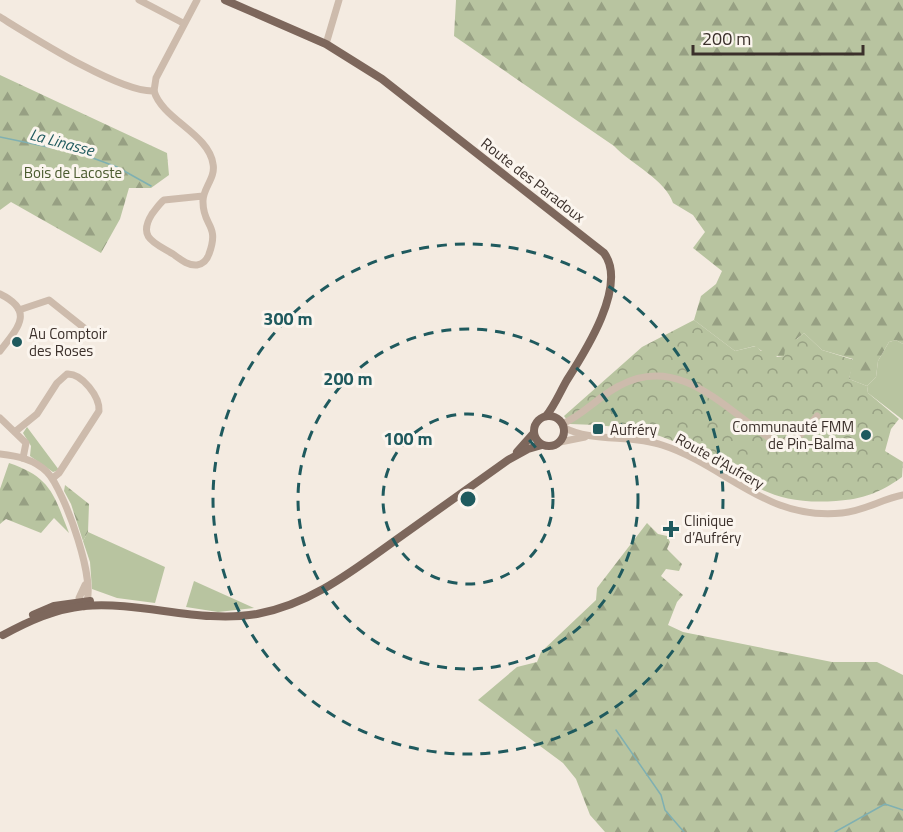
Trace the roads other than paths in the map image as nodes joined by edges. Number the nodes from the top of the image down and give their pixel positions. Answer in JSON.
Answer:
{"nodes":[{"id":1,"x":139,"y":0,"type":"edge"},
{"id":2,"x":197,"y":0,"type":"edge"},
{"id":3,"x":225,"y":0,"type":"edge"},
{"id":4,"x":339,"y":0,"type":"edge"},
{"id":5,"x":0,"y":17,"type":"edge"},
{"id":6,"x":183,"y":23,"type":"junction"},
{"id":7,"x":326,"y":44,"type":"junction"},
{"id":8,"x":153,"y":91,"type":"junction"},
{"id":9,"x":203,"y":196,"type":"junction"},
{"id":10,"x":0,"y":294,"type":"edge"},
{"id":11,"x":20,"y":310,"type":"junction"},
{"id":12,"x":88,"y":331,"type":"dead end"},
{"id":13,"x":0,"y":351,"type":"edge"},
{"id":14,"x":564,"y":385,"type":"junction"},
{"id":15,"x":546,"y":416,"type":"junction"},
{"id":16,"x":817,"y":416,"type":"dead end"},
{"id":17,"x":0,"y":418,"type":"edge"},
{"id":18,"x":562,"y":424,"type":"junction"},
{"id":19,"x":16,"y":431,"type":"junction"},
{"id":20,"x":533,"y":434,"type":"junction"},
{"id":21,"x":597,"y":436,"type":"junction"},
{"id":22,"x":560,"y":442,"type":"junction"},
{"id":23,"x":542,"y":445,"type":"junction"},
{"id":24,"x":0,"y":454,"type":"edge"},
{"id":25,"x":23,"y":458,"type":"junction"},
{"id":26,"x":508,"y":460,"type":"junction"},
{"id":27,"x":53,"y":478,"type":"junction"},
{"id":28,"x":901,"y":494,"type":"edge"},
{"id":29,"x":84,"y":603,"type":"junction"},
{"id":30,"x":2,"y":636,"type":"edge"}],
"edges":[{"from":1,"to":6,"type":"street"},
{"from":2,"to":6,"type":"street"},
{"from":3,"to":7,"type":"main road","name":"Route des Paradoux"},
{"from":4,"to":7,"type":"street"},
{"from":5,"to":8,"type":"street"},
{"from":6,"to":8,"type":"street"},
{"from":7,"to":14,"type":"main road","name":"Route des Paradoux"},
{"from":8,"to":9,"type":"street"},
{"from":9,"to":9,"type":"street"},
{"from":10,"to":11,"type":"street"},
{"from":11,"to":12,"type":"street"},
{"from":11,"to":13,"type":"street"},
{"from":14,"to":15,"type":"main road","name":"Route des Paradoux"},
{"from":14,"to":18,"type":"main road"},
{"from":15,"to":18,"type":"main road"},
{"from":15,"to":20,"type":"main road"},
{"from":16,"to":18,"type":"street"},
{"from":17,"to":19,"type":"street"},
{"from":18,"to":21,"type":"street","name":"Route d'Aufrery"},
{"from":18,"to":22,"type":"main road"},
{"from":19,"to":25,"type":"street"},
{"from":19,"to":27,"type":"street"},
{"from":20,"to":23,"type":"main road"},
{"from":20,"to":26,"type":"main road"},
{"from":21,"to":22,"type":"street","name":"Route d'Aufrery"},
{"from":21,"to":28,"type":"street","name":"Route d'Aufrery"},
{"from":22,"to":23,"type":"main road"},
{"from":23,"to":26,"type":"main road"},
{"from":24,"to":25,"type":"street"},
{"from":25,"to":27,"type":"street"},
{"from":26,"to":29,"type":"main road"},
{"from":27,"to":29,"type":"street"},
{"from":29,"to":30,"type":"main road"}]}
